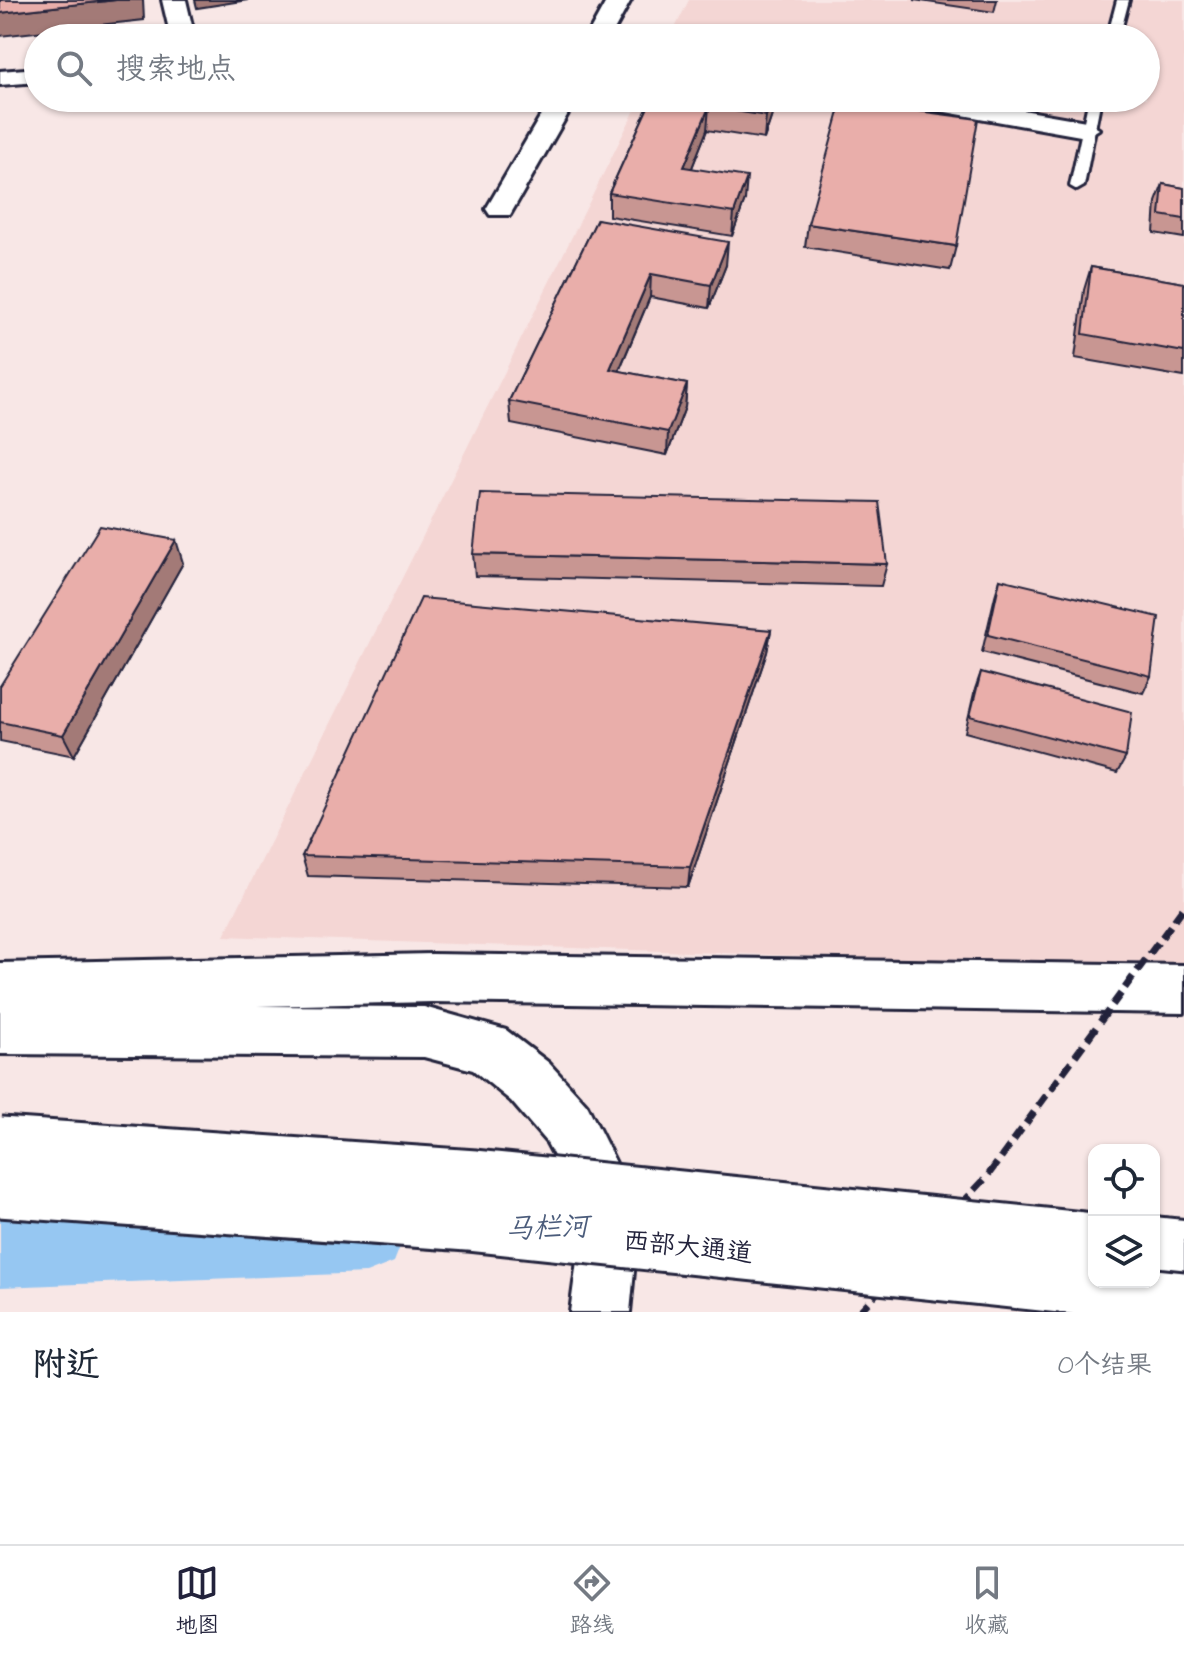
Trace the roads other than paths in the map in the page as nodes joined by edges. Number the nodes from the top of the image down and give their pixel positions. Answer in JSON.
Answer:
{"nodes":[{"id":1,"x":174,"y":0,"type":"edge"},
{"id":2,"x":619,"y":0,"type":"edge"},
{"id":3,"x":1123,"y":0,"type":"edge"},
{"id":4,"x":180,"y":24,"type":"edge"},
{"id":5,"x":606,"y":24,"type":"edge"},
{"id":6,"x":1117,"y":24,"type":"edge"},
{"id":7,"x":24,"y":76,"type":"edge"},
{"id":8,"x":0,"y":78,"type":"edge"},
{"id":9,"x":556,"y":112,"type":"edge"},
{"id":10,"x":991,"y":112,"type":"edge"},
{"id":11,"x":1091,"y":112,"type":"edge"},
{"id":12,"x":1086,"y":129,"type":"junction"},
{"id":13,"x":1077,"y":186,"type":"dead end"},
{"id":14,"x":500,"y":209,"type":"dead end"},
{"id":15,"x":0,"y":987,"type":"edge"},
{"id":16,"x":1184,"y":989,"type":"edge"},
{"id":17,"x":0,"y":1029,"type":"edge"},
{"id":18,"x":0,"y":1144,"type":"edge"},
{"id":19,"x":0,"y":1190,"type":"edge"},
{"id":20,"x":1088,"y":1239,"type":"edge"},
{"id":21,"x":1160,"y":1247,"type":"edge"},
{"id":22,"x":1184,"y":1249,"type":"edge"},
{"id":23,"x":1184,"y":1299,"type":"edge"},
{"id":24,"x":600,"y":1312,"type":"edge"}],
"edges":[{"from":1,"to":4,"type":"street"},
{"from":2,"to":5,"type":"street"},
{"from":3,"to":6,"type":"lane"},
{"from":7,"to":8,"type":"street"},
{"from":9,"to":14,"type":"street"},
{"from":10,"to":12,"type":"street"},
{"from":11,"to":12,"type":"lane"},
{"from":12,"to":13,"type":"lane"},
{"from":15,"to":16,"type":"highway"},
{"from":17,"to":24,"type":"highway","bridge":true},
{"from":18,"to":20,"type":"highway","name":"西部大通道","bridge":true},
{"from":19,"to":23,"type":"highway","name":"西部大通道","bridge":true},
{"from":21,"to":22,"type":"highway"}]}
